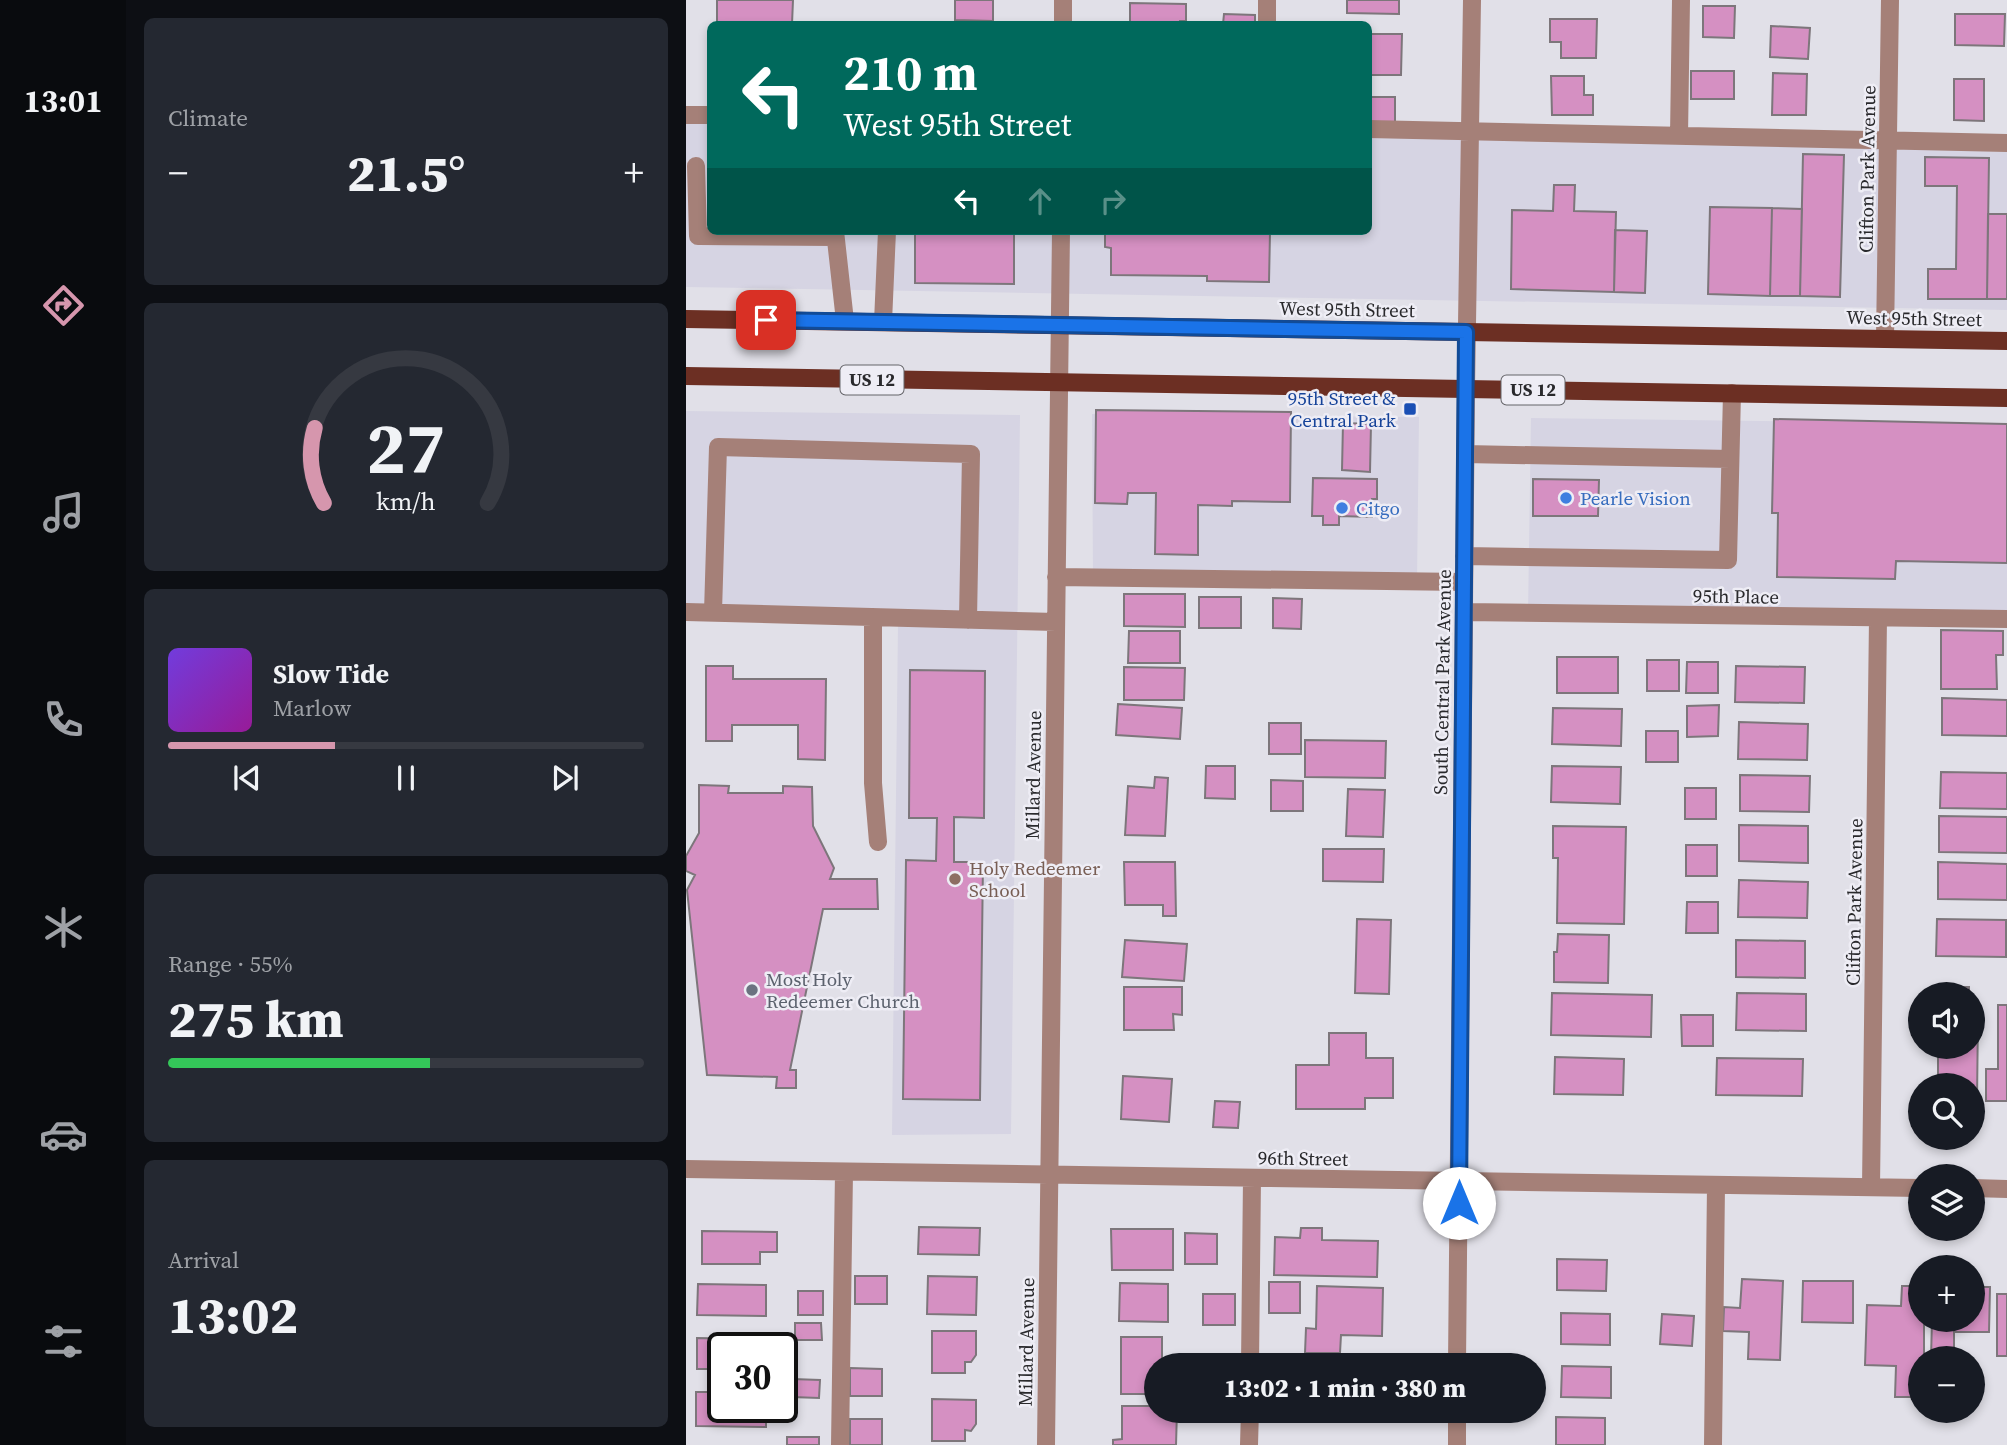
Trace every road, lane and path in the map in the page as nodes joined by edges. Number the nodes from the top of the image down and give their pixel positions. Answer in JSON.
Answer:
{"nodes":[{"id":1,"x":1063,"y":0,"type":"edge"},
{"id":2,"x":1267,"y":0,"type":"edge"},
{"id":3,"x":1472,"y":0,"type":"edge"},
{"id":4,"x":1681,"y":0,"type":"edge"},
{"id":5,"x":1890,"y":0,"type":"edge"},
{"id":6,"x":1063,"y":21,"type":"edge"},
{"id":7,"x":1267,"y":21,"type":"edge"},
{"id":8,"x":686,"y":115,"type":"edge"},
{"id":9,"x":707,"y":116,"type":"edge"},
{"id":10,"x":1372,"y":130,"type":"edge"},
{"id":11,"x":1470,"y":132,"type":"junction"},
{"id":12,"x":1679,"y":136,"type":"junction"},
{"id":13,"x":1888,"y":141,"type":"junction"},
{"id":14,"x":2007,"y":143,"type":"edge"},
{"id":15,"x":698,"y":166,"type":"edge"},
{"id":16,"x":766,"y":235,"type":"edge"},
{"id":17,"x":835,"y":235,"type":"edge"},
{"id":18,"x":887,"y":235,"type":"edge"},
{"id":19,"x":1060,"y":235,"type":"edge"},
{"id":20,"x":686,"y":318,"type":"edge"},
{"id":21,"x":845,"y":321,"type":"junction"},
{"id":22,"x":883,"y":322,"type":"junction"},
{"id":23,"x":1059,"y":325,"type":"junction"},
{"id":24,"x":1466,"y":332,"type":"junction"},
{"id":25,"x":1885,"y":339,"type":"junction"},
{"id":26,"x":2007,"y":341,"type":"edge"},
{"id":27,"x":686,"y":376,"type":"edge"},
{"id":28,"x":1058,"y":383,"type":"junction"},
{"id":29,"x":1466,"y":389,"type":"junction"},
{"id":30,"x":1731,"y":393,"type":"junction"},
{"id":31,"x":2007,"y":398,"type":"edge"},
{"id":32,"x":1465,"y":454,"type":"junction"},
{"id":33,"x":1730,"y":459,"type":"junction"},
{"id":34,"x":1464,"y":556,"type":"junction"},
{"id":35,"x":1056,"y":577,"type":"junction"},
{"id":36,"x":1464,"y":582,"type":"junction"},
{"id":37,"x":686,"y":612,"type":"edge"},
{"id":38,"x":713,"y":612,"type":"junction"},
{"id":39,"x":1464,"y":612,"type":"junction"},
{"id":40,"x":873,"y":617,"type":"junction"},
{"id":41,"x":1878,"y":618,"type":"junction"},
{"id":42,"x":2007,"y":619,"type":"edge"},
{"id":43,"x":968,"y":620,"type":"junction"},
{"id":44,"x":1056,"y":622,"type":"junction"},
{"id":45,"x":878,"y":842,"type":"dead end"},
{"id":46,"x":686,"y":1169,"type":"edge"},
{"id":47,"x":844,"y":1172,"type":"junction"},
{"id":48,"x":1049,"y":1175,"type":"junction"},
{"id":49,"x":1252,"y":1178,"type":"junction"},
{"id":50,"x":1459,"y":1181,"type":"junction"},
{"id":51,"x":1716,"y":1185,"type":"junction"},
{"id":52,"x":1871,"y":1187,"type":"junction"},
{"id":53,"x":1908,"y":1188,"type":"edge"},
{"id":54,"x":1985,"y":1188,"type":"edge"},
{"id":55,"x":2007,"y":1189,"type":"edge"},
{"id":56,"x":1250,"y":1353,"type":"edge"},
{"id":57,"x":1457,"y":1353,"type":"edge"},
{"id":58,"x":1250,"y":1423,"type":"edge"},
{"id":59,"x":1457,"y":1423,"type":"edge"},
{"id":60,"x":840,"y":1445,"type":"edge"},
{"id":61,"x":1045,"y":1445,"type":"edge"},
{"id":62,"x":1249,"y":1445,"type":"edge"},
{"id":63,"x":1457,"y":1445,"type":"edge"},
{"id":64,"x":1713,"y":1445,"type":"edge"}],
"edges":[{"from":1,"to":6,"type":"street"},
{"from":2,"to":7,"type":"street"},
{"from":3,"to":11,"type":"street","name":"South Central Park Avenue"},
{"from":4,"to":12,"type":"street"},
{"from":5,"to":13,"type":"street","name":"Clifton Park Avenue"},
{"from":8,"to":9,"type":"street"},
{"from":10,"to":11,"type":"street"},
{"from":11,"to":12,"type":"street"},
{"from":11,"to":24,"type":"street","name":"South Central Park Avenue"},
{"from":12,"to":13,"type":"street"},
{"from":13,"to":14,"type":"street"},
{"from":13,"to":25,"type":"street","name":"Clifton Park Avenue"},
{"from":15,"to":16,"type":"street"},
{"from":17,"to":21,"type":"street"},
{"from":18,"to":22,"type":"street"},
{"from":19,"to":23,"type":"street","name":"Millard Avenue"},
{"from":20,"to":21,"type":"main road","name":"West 95th Street"},
{"from":21,"to":22,"type":"main road","name":"West 95th Street"},
{"from":22,"to":23,"type":"main road","name":"West 95th Street"},
{"from":23,"to":24,"type":"main road","name":"West 95th Street"},
{"from":23,"to":28,"type":"street","name":"Millard Avenue"},
{"from":24,"to":25,"type":"main road","name":"West 95th Street"},
{"from":24,"to":29,"type":"street","name":"South Central Park Avenue"},
{"from":25,"to":26,"type":"main road","name":"West 95th Street"},
{"from":27,"to":28,"type":"main road","number":"US 12"},
{"from":28,"to":29,"type":"main road","number":"US 12"},
{"from":28,"to":35,"type":"street","name":"Millard Avenue"},
{"from":29,"to":30,"type":"main road","number":"US 12"},
{"from":29,"to":32,"type":"street","name":"South Central Park Avenue"},
{"from":30,"to":31,"type":"main road","number":"US 12"},
{"from":30,"to":33,"type":"street"},
{"from":32,"to":33,"type":"street"},
{"from":32,"to":34,"type":"street","name":"South Central Park Avenue"},
{"from":33,"to":34,"type":"street"},
{"from":34,"to":36,"type":"street","name":"South Central Park Avenue"},
{"from":35,"to":36,"type":"street"},
{"from":35,"to":44,"type":"street","name":"Millard Avenue"},
{"from":36,"to":39,"type":"street","name":"South Central Park Avenue"},
{"from":37,"to":38,"type":"street"},
{"from":38,"to":40,"type":"street"},
{"from":38,"to":43,"type":"street"},
{"from":39,"to":41,"type":"street","name":"95th Place"},
{"from":39,"to":50,"type":"street","name":"South Central Park Avenue"},
{"from":40,"to":43,"type":"street"},
{"from":40,"to":45,"type":"street"},
{"from":41,"to":42,"type":"street","name":"95th Place"},
{"from":41,"to":52,"type":"street","name":"Clifton Park Avenue"},
{"from":43,"to":44,"type":"street"},
{"from":44,"to":48,"type":"street","name":"Millard Avenue"},
{"from":46,"to":47,"type":"street","name":"96th Street"},
{"from":47,"to":48,"type":"street","name":"96th Street"},
{"from":47,"to":60,"type":"street"},
{"from":48,"to":49,"type":"street","name":"96th Street"},
{"from":48,"to":61,"type":"street","name":"Millard Avenue"},
{"from":49,"to":50,"type":"street","name":"96th Street"},
{"from":49,"to":56,"type":"street"},
{"from":50,"to":51,"type":"street","name":"96th Street"},
{"from":50,"to":57,"type":"street","name":"South Central Park Avenue"},
{"from":51,"to":52,"type":"street","name":"96th Street"},
{"from":51,"to":64,"type":"street"},
{"from":52,"to":53,"type":"street","name":"96th Street"},
{"from":54,"to":55,"type":"street"},
{"from":58,"to":62,"type":"street"},
{"from":59,"to":63,"type":"street"}]}
